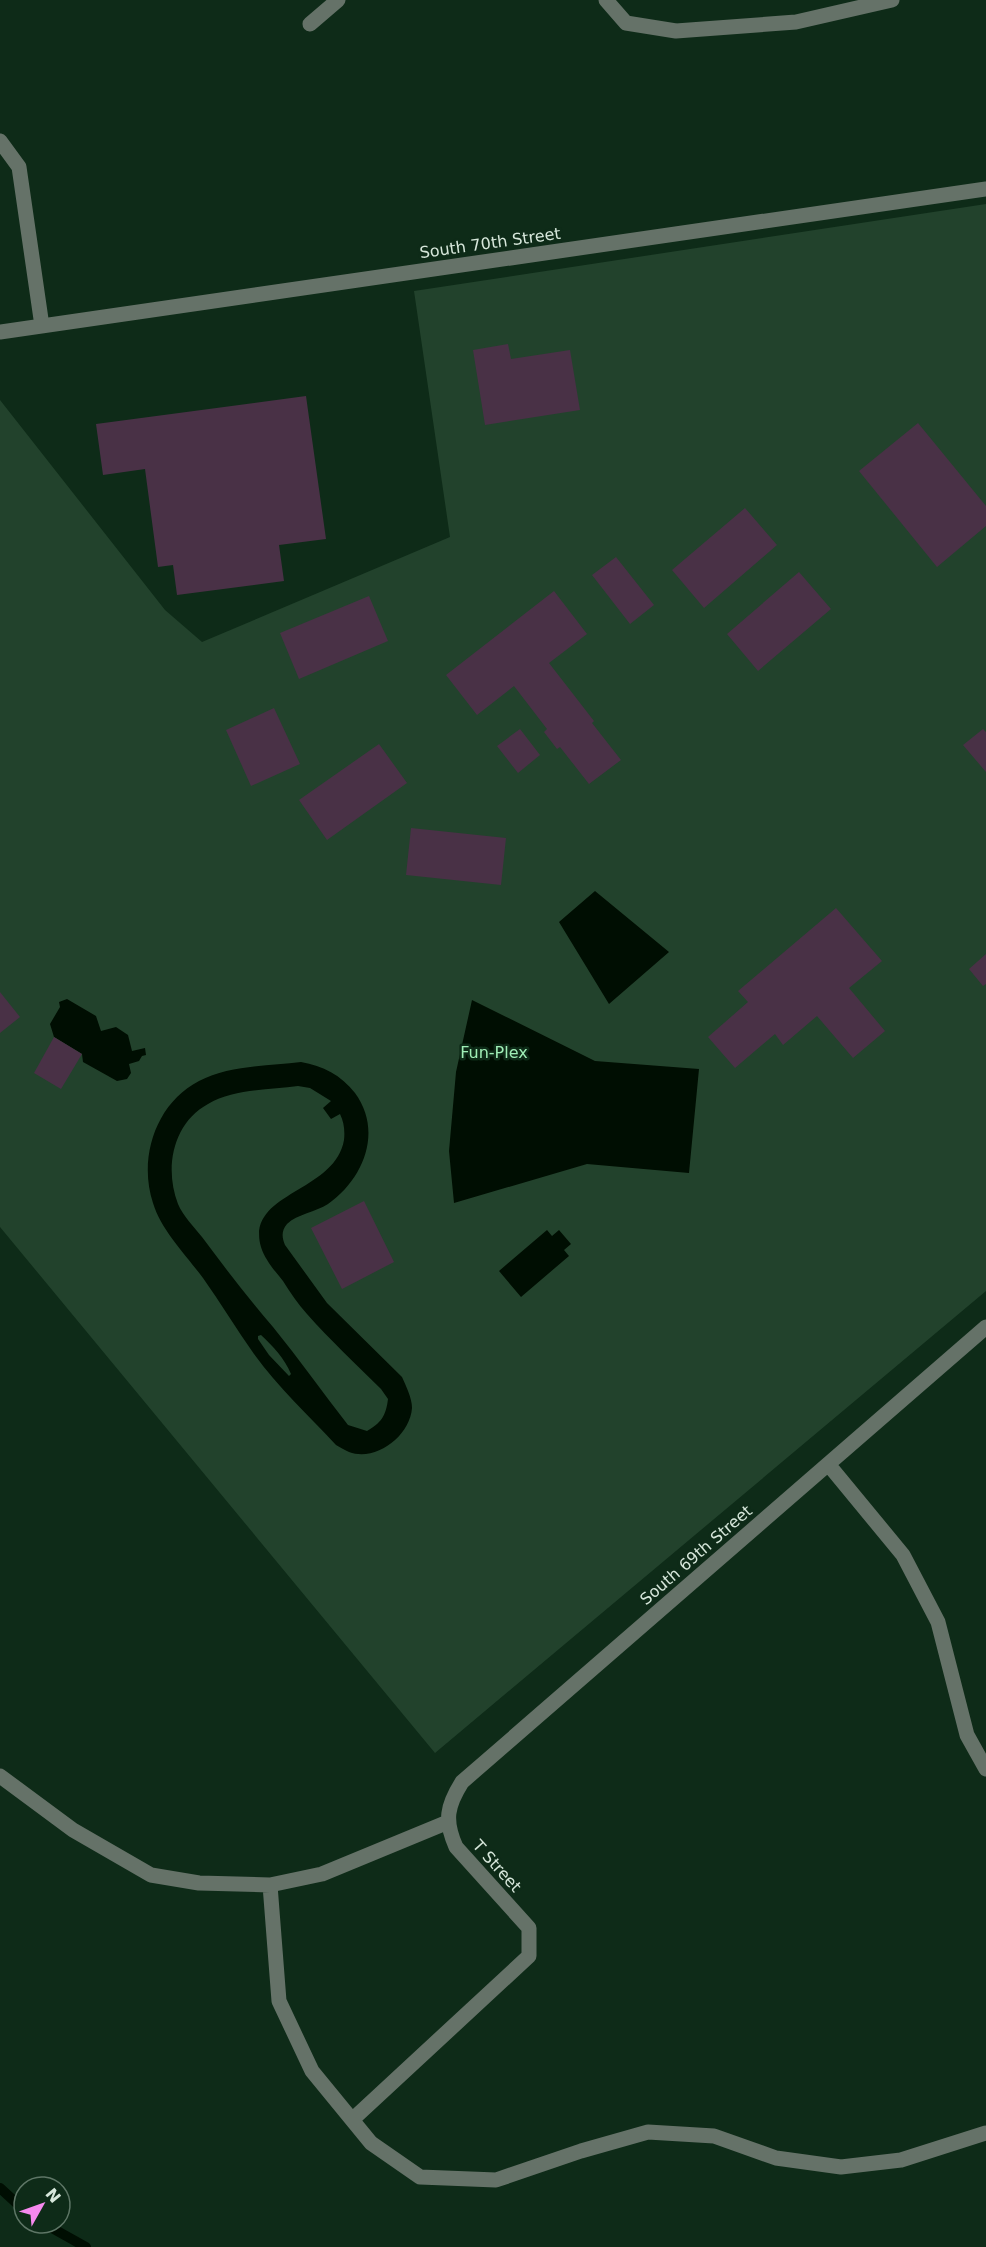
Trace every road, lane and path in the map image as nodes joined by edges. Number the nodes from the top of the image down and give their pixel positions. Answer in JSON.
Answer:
{"nodes":[{"id":1,"x":338,"y":0,"type":"edge"},
{"id":2,"x":606,"y":0,"type":"edge"},
{"id":3,"x":892,"y":0,"type":"edge"},
{"id":4,"x":310,"y":24,"type":"dead end"},
{"id":5,"x":0,"y":141,"type":"edge"},
{"id":6,"x":986,"y":189,"type":"edge"},
{"id":7,"x":42,"y":326,"type":"junction"},
{"id":8,"x":0,"y":332,"type":"edge"},
{"id":9,"x":986,"y":1327,"type":"edge"},
{"id":10,"x":828,"y":1464,"type":"junction"},
{"id":11,"x":986,"y":1769,"type":"edge"},
{"id":12,"x":0,"y":1776,"type":"edge"},
{"id":13,"x":448,"y":1822,"type":"junction"},
{"id":14,"x":270,"y":1886,"type":"junction"},
{"id":15,"x":352,"y":2120,"type":"junction"},
{"id":16,"x":986,"y":2133,"type":"edge"}],
"edges":[{"from":1,"to":4,"type":"street"},
{"from":2,"to":3,"type":"street"},
{"from":5,"to":7,"type":"street"},
{"from":6,"to":7,"type":"street","name":"South 70th Street"},
{"from":7,"to":8,"type":"street","name":"South 70th Street"},
{"from":9,"to":10,"type":"street","name":"South 69th Street"},
{"from":10,"to":11,"type":"street"},
{"from":10,"to":13,"type":"street","name":"South 69th Street"},
{"from":12,"to":14,"type":"street"},
{"from":13,"to":14,"type":"street"},
{"from":13,"to":15,"type":"street","name":"T Street"},
{"from":14,"to":15,"type":"street"},
{"from":15,"to":16,"type":"street"}]}
